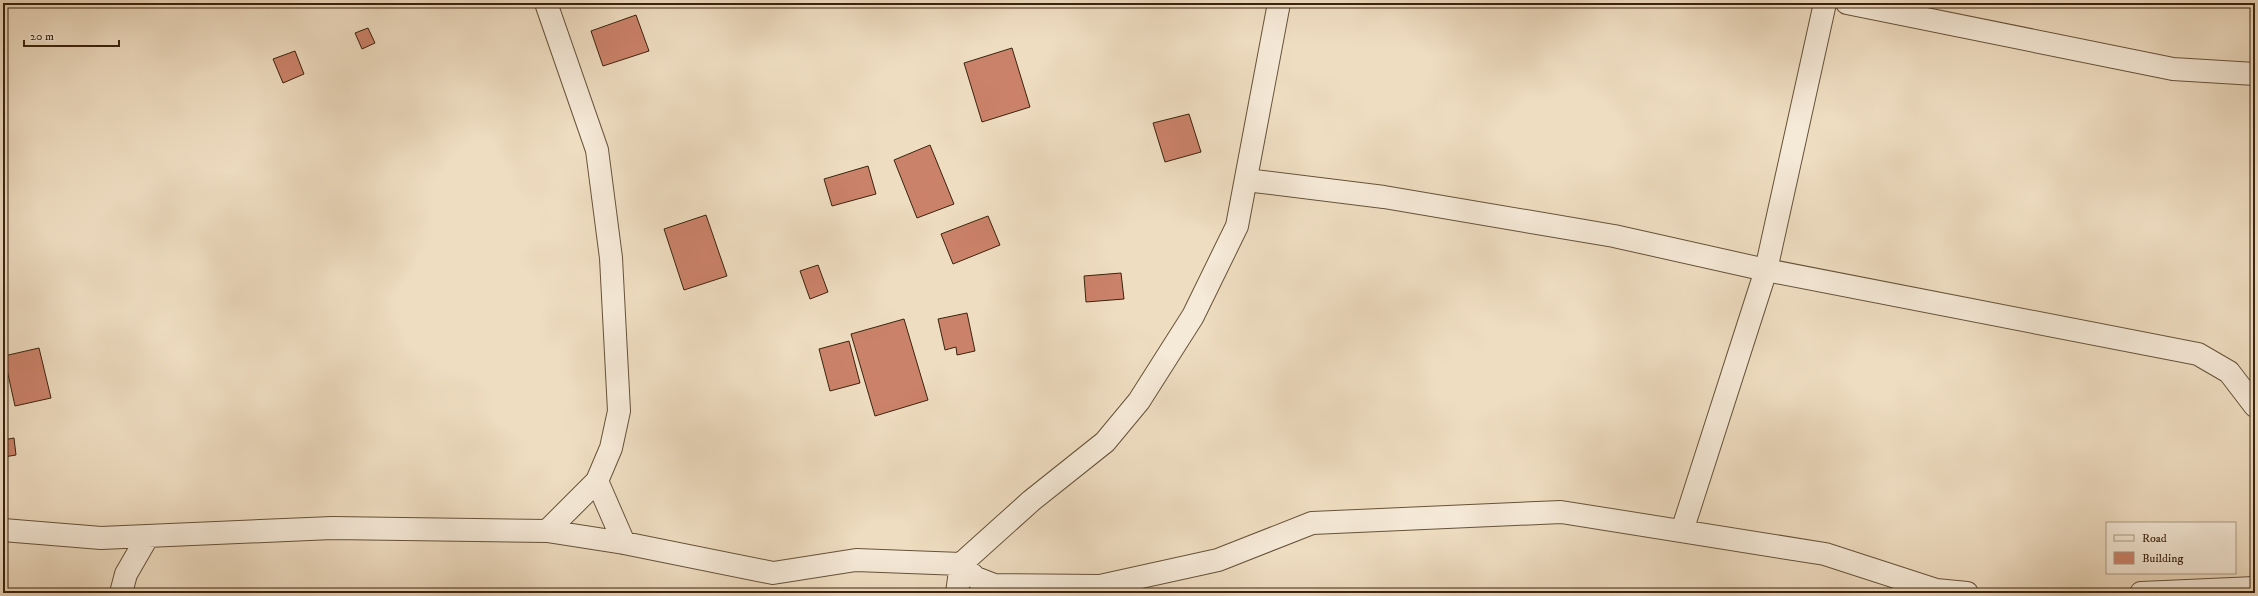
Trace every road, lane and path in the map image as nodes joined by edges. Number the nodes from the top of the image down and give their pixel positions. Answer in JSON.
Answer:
{"nodes":[{"id":1,"x":546,"y":3,"type":"edge"},
{"id":2,"x":1279,"y":3,"type":"edge"},
{"id":3,"x":1825,"y":3,"type":"edge"},
{"id":4,"x":1847,"y":3,"type":"edge"},
{"id":5,"x":2255,"y":74,"type":"edge"},
{"id":6,"x":1246,"y":180,"type":"junction"},
{"id":7,"x":1766,"y":270,"type":"junction"},
{"id":8,"x":2255,"y":406,"type":"edge"},
{"id":9,"x":597,"y":482,"type":"junction"},
{"id":10,"x":3,"y":530,"type":"edge"},
{"id":11,"x":547,"y":531,"type":"junction"},
{"id":12,"x":1682,"y":531,"type":"junction"},
{"id":13,"x":148,"y":536,"type":"junction"},
{"id":14,"x":624,"y":543,"type":"junction"},
{"id":15,"x":961,"y":564,"type":"junction"},
{"id":16,"x":2255,"y":588,"type":"edge"},
{"id":17,"x":121,"y":593,"type":"edge"},
{"id":18,"x":957,"y":593,"type":"edge"},
{"id":19,"x":1967,"y":593,"type":"edge"},
{"id":20,"x":2141,"y":593,"type":"edge"}],
"edges":[{"from":1,"to":9,"type":"street"},
{"from":2,"to":6,"type":"street"},
{"from":3,"to":7,"type":"street"},
{"from":4,"to":5,"type":"street"},
{"from":6,"to":7,"type":"street"},
{"from":6,"to":15,"type":"street"},
{"from":7,"to":8,"type":"street"},
{"from":7,"to":12,"type":"street"},
{"from":9,"to":11,"type":"street"},
{"from":9,"to":14,"type":"street"},
{"from":10,"to":13,"type":"street"},
{"from":11,"to":13,"type":"street"},
{"from":11,"to":14,"type":"street"},
{"from":12,"to":15,"type":"street"},
{"from":12,"to":19,"type":"street"},
{"from":13,"to":17,"type":"street"},
{"from":14,"to":15,"type":"street"},
{"from":15,"to":18,"type":"street"},
{"from":16,"to":20,"type":"street"}]}
